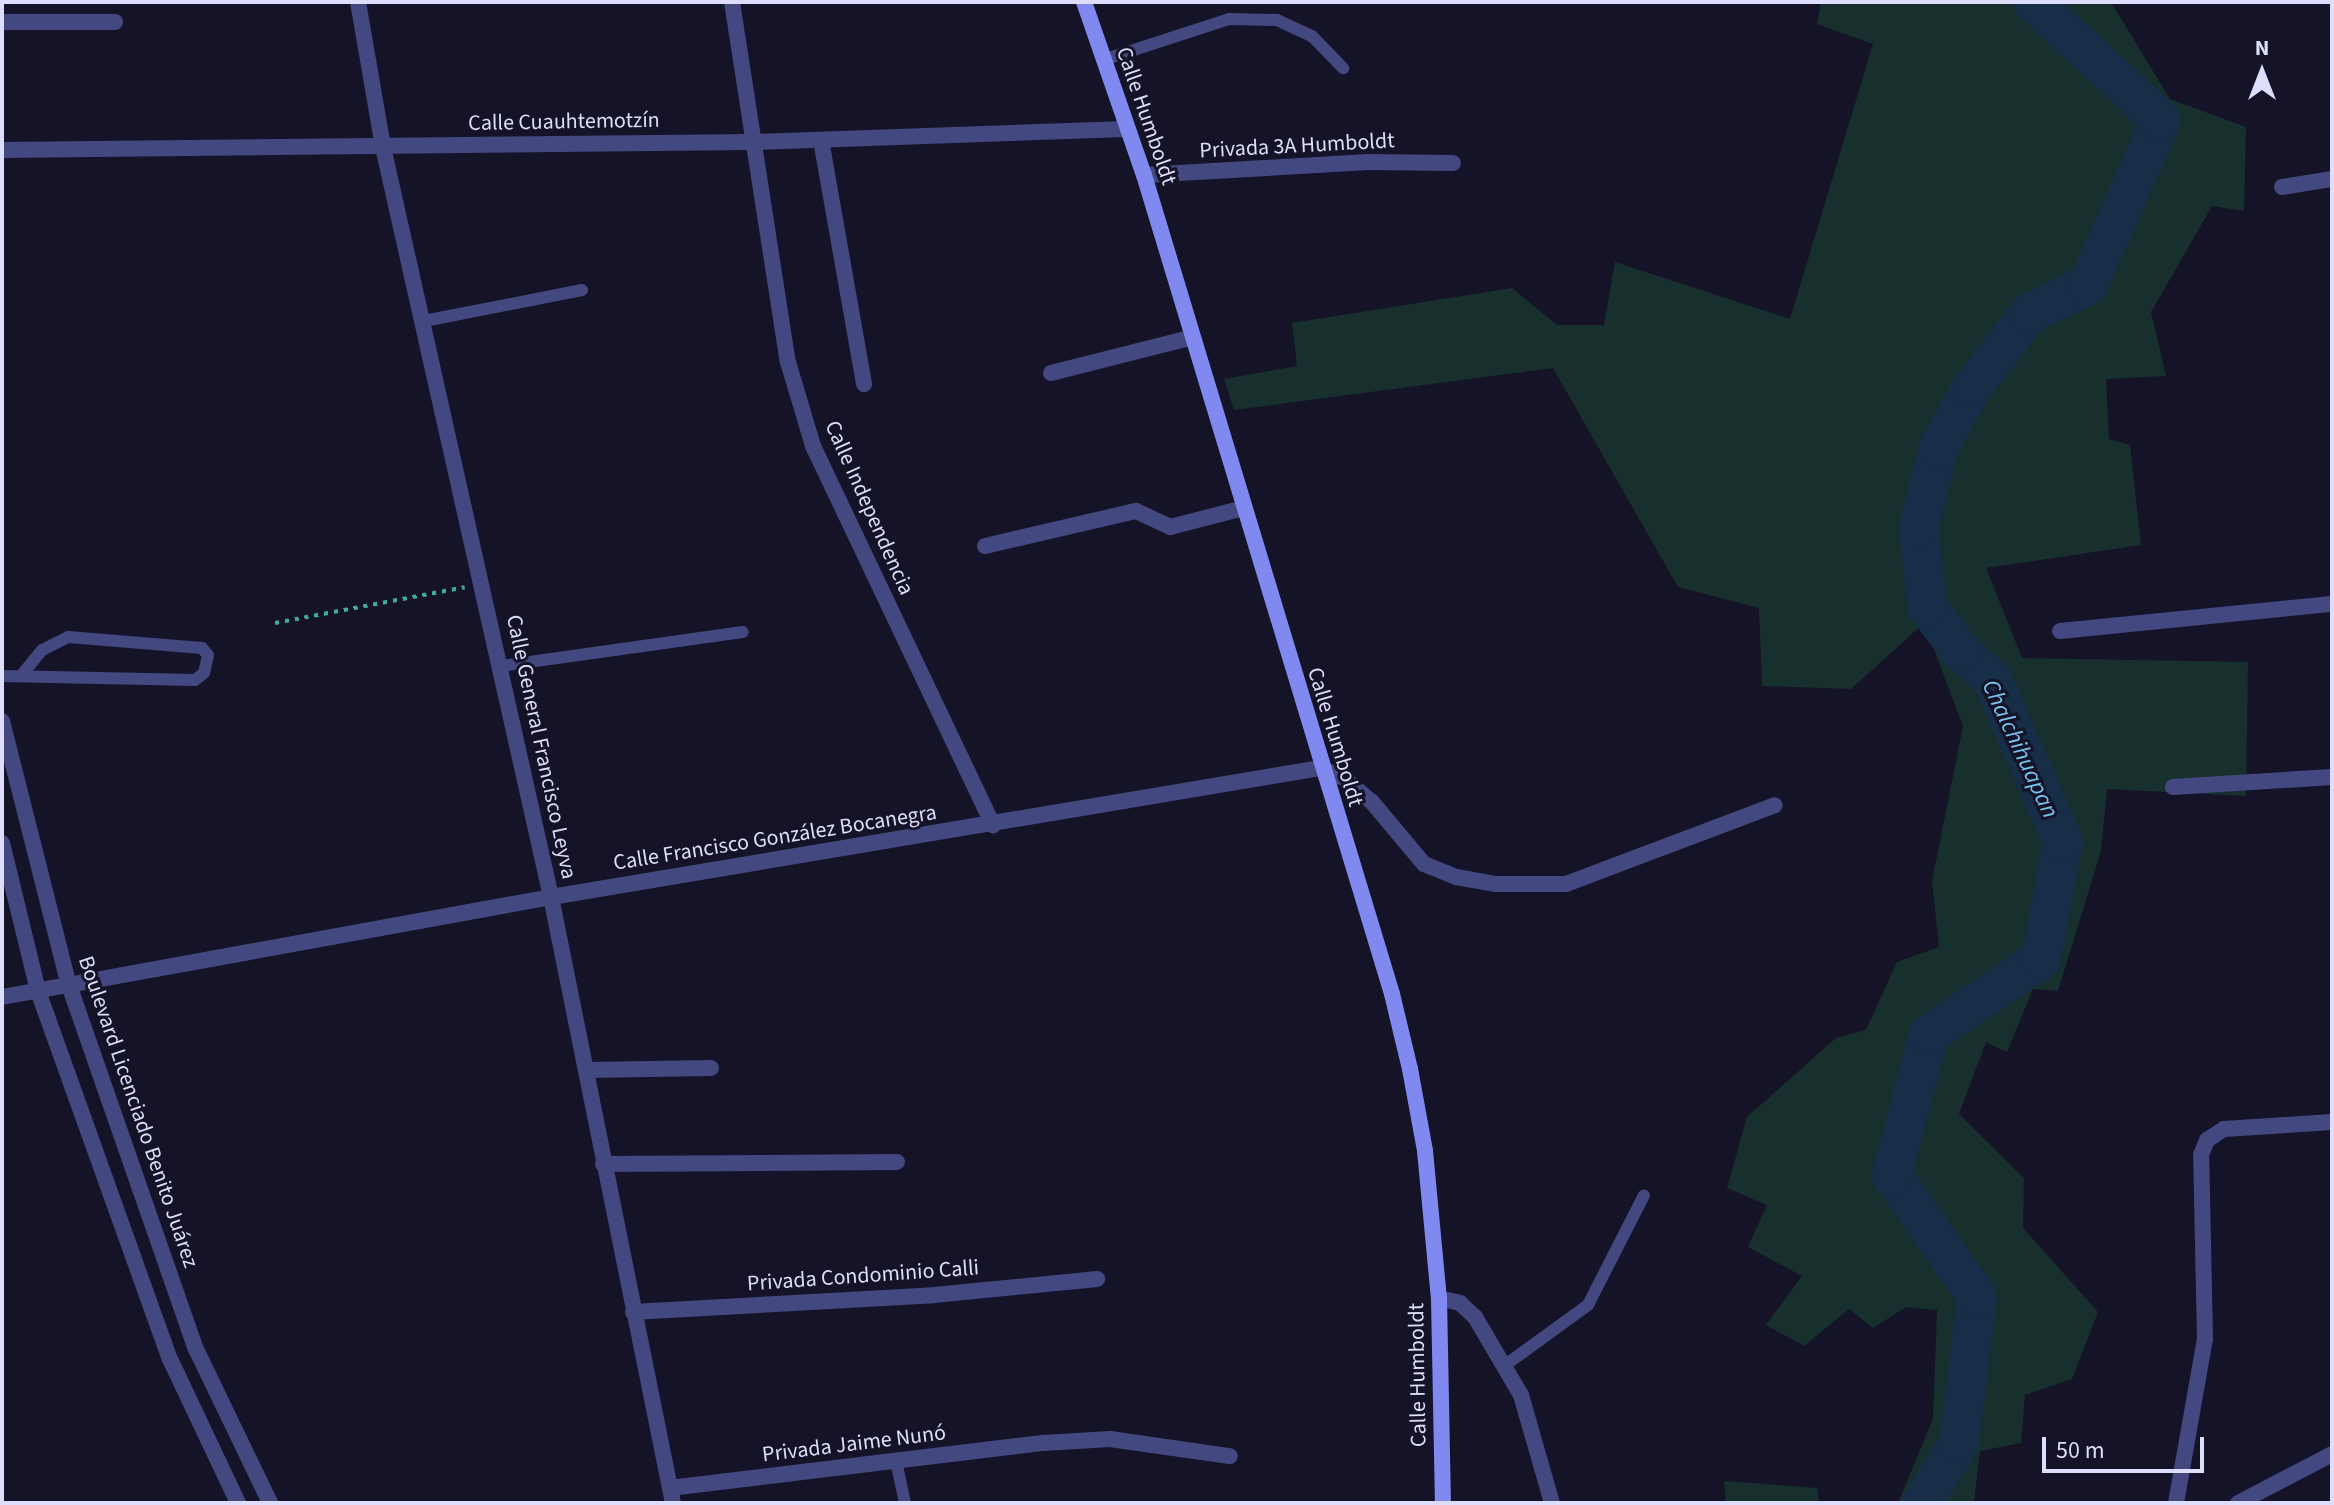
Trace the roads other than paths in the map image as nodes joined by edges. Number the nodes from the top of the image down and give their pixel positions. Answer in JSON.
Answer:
{"nodes":[{"id":1,"x":358,"y":2,"type":"edge"},
{"id":2,"x":732,"y":2,"type":"edge"},
{"id":3,"x":1084,"y":2,"type":"edge"},
{"id":4,"x":2,"y":22,"type":"edge"},
{"id":5,"x":115,"y":22,"type":"dead end"},
{"id":6,"x":1103,"y":60,"type":"junction"},
{"id":7,"x":1343,"y":68,"type":"dead end"},
{"id":8,"x":1126,"y":129,"type":"junction"},
{"id":9,"x":821,"y":140,"type":"junction"},
{"id":10,"x":752,"y":142,"type":"junction"},
{"id":11,"x":383,"y":147,"type":"junction"},
{"id":12,"x":2,"y":150,"type":"edge"},
{"id":13,"x":1453,"y":163,"type":"dead end"},
{"id":14,"x":1144,"y":175,"type":"junction"},
{"id":15,"x":2332,"y":179,"type":"edge"},
{"id":16,"x":2282,"y":187,"type":"dead end"},
{"id":17,"x":582,"y":290,"type":"dead end"},
{"id":18,"x":424,"y":321,"type":"junction"},
{"id":19,"x":1193,"y":337,"type":"junction"},
{"id":20,"x":1051,"y":373,"type":"dead end"},
{"id":21,"x":864,"y":384,"type":"dead end"},
{"id":22,"x":1244,"y":508,"type":"junction"},
{"id":23,"x":985,"y":546,"type":"dead end"},
{"id":24,"x":2332,"y":604,"type":"edge"},
{"id":25,"x":2060,"y":631,"type":"dead end"},
{"id":26,"x":743,"y":632,"type":"dead end"},
{"id":27,"x":501,"y":666,"type":"junction"},
{"id":28,"x":2,"y":676,"type":"edge"},
{"id":29,"x":21,"y":676,"type":"junction"},
{"id":30,"x":2,"y":721,"type":"edge"},
{"id":31,"x":1320,"y":768,"type":"junction"},
{"id":32,"x":2332,"y":777,"type":"edge"},
{"id":33,"x":2173,"y":787,"type":"dead end"},
{"id":34,"x":1775,"y":805,"type":"dead end"},
{"id":35,"x":993,"y":825,"type":"junction"},
{"id":36,"x":2,"y":843,"type":"edge"},
{"id":37,"x":551,"y":897,"type":"junction"},
{"id":38,"x":69,"y":985,"type":"junction"},
{"id":39,"x":38,"y":991,"type":"junction"},
{"id":40,"x":2,"y":997,"type":"edge"},
{"id":41,"x":711,"y":1068,"type":"dead end"},
{"id":42,"x":586,"y":1070,"type":"junction"},
{"id":43,"x":2332,"y":1122,"type":"edge"},
{"id":44,"x":897,"y":1162,"type":"dead end"},
{"id":45,"x":603,"y":1164,"type":"junction"},
{"id":46,"x":1644,"y":1195,"type":"dead end"},
{"id":47,"x":1097,"y":1279,"type":"dead end"},
{"id":48,"x":1439,"y":1298,"type":"junction"},
{"id":49,"x":633,"y":1312,"type":"junction"},
{"id":50,"x":1504,"y":1366,"type":"junction"},
{"id":51,"x":241,"y":1450,"type":"junction"},
{"id":52,"x":2332,"y":1454,"type":"edge"},
{"id":53,"x":1230,"y":1456,"type":"dead end"},
{"id":54,"x":896,"y":1461,"type":"junction"},
{"id":55,"x":215,"y":1463,"type":"junction"},
{"id":56,"x":671,"y":1496,"type":"edge"},
{"id":57,"x":238,"y":1503,"type":"edge"},
{"id":58,"x":270,"y":1503,"type":"edge"},
{"id":59,"x":905,"y":1503,"type":"edge"},
{"id":60,"x":1443,"y":1503,"type":"edge"},
{"id":61,"x":1552,"y":1503,"type":"edge"},
{"id":62,"x":2176,"y":1503,"type":"edge"},
{"id":63,"x":2238,"y":1503,"type":"edge"}],
"edges":[{"from":1,"to":11,"type":"street","name":"Calle General Francisco Leyva"},
{"from":2,"to":10,"type":"street","name":"Calle Independencia"},
{"from":3,"to":6,"type":"main road","name":"Calle Humboldt"},
{"from":4,"to":5,"type":"street"},
{"from":6,"to":7,"type":"lane"},
{"from":6,"to":8,"type":"main road","name":"Calle Humboldt"},
{"from":8,"to":9,"type":"street","name":"Calle Cuauhtemotzín"},
{"from":8,"to":14,"type":"main road","name":"Calle Humboldt"},
{"from":9,"to":10,"type":"street","name":"Calle Cuauhtemotzín"},
{"from":9,"to":21,"type":"street"},
{"from":10,"to":11,"type":"street","name":"Calle Cuauhtemotzín"},
{"from":10,"to":35,"type":"street","name":"Calle Independencia"},
{"from":11,"to":12,"type":"street","name":"Calle Cuauhtemotzín"},
{"from":11,"to":18,"type":"street","name":"Calle General Francisco Leyva"},
{"from":13,"to":14,"type":"street","name":"Privada 3A Humboldt"},
{"from":14,"to":19,"type":"main road","name":"Calle Humboldt"},
{"from":15,"to":16,"type":"street"},
{"from":17,"to":18,"type":"lane"},
{"from":18,"to":27,"type":"street","name":"Calle General Francisco Leyva"},
{"from":19,"to":20,"type":"street"},
{"from":19,"to":22,"type":"main road","name":"Calle Humboldt"},
{"from":22,"to":23,"type":"street"},
{"from":22,"to":31,"type":"main road","name":"Calle Humboldt"},
{"from":24,"to":25,"type":"street"},
{"from":26,"to":27,"type":"lane"},
{"from":27,"to":37,"type":"street","name":"Calle General Francisco Leyva"},
{"from":28,"to":29,"type":"lane"},
{"from":29,"to":29,"type":"lane"},
{"from":30,"to":38,"type":"street","name":"Boulevard Licenciado Benito Juárez"},
{"from":31,"to":34,"type":"street"},
{"from":31,"to":35,"type":"street","name":"Calle Francisco González Bocanegra"},
{"from":31,"to":48,"type":"main road","name":"Calle Humboldt"},
{"from":32,"to":33,"type":"street"},
{"from":35,"to":37,"type":"street","name":"Calle Francisco González Bocanegra"},
{"from":36,"to":39,"type":"street"},
{"from":37,"to":38,"type":"street","name":"Calle Francisco González Bocanegra"},
{"from":37,"to":42,"type":"street","name":"Calle General Francisco Leyva"},
{"from":38,"to":39,"type":"street","name":"Calle Francisco González Bocanegra"},
{"from":38,"to":51,"type":"street","name":"Boulevard Licenciado Benito Juárez"},
{"from":39,"to":40,"type":"street","name":"Calle Francisco González Bocanegra"},
{"from":39,"to":55,"type":"street"},
{"from":41,"to":42,"type":"street"},
{"from":42,"to":45,"type":"street","name":"Calle General Francisco Leyva"},
{"from":43,"to":62,"type":"street"},
{"from":44,"to":45,"type":"street"},
{"from":45,"to":49,"type":"street","name":"Calle General Francisco Leyva"},
{"from":46,"to":50,"type":"lane"},
{"from":47,"to":49,"type":"street","name":"Privada Condominio Calli"},
{"from":48,"to":50,"type":"street"},
{"from":48,"to":60,"type":"main road","name":"Calle Humboldt"},
{"from":49,"to":56,"type":"street","name":"Calle General Francisco Leyva"},
{"from":50,"to":61,"type":"street"},
{"from":51,"to":55,"type":"street"},
{"from":51,"to":58,"type":"street","name":"Boulevard Licenciado Benito Juárez"},
{"from":52,"to":63,"type":"street"},
{"from":53,"to":54,"type":"street","name":"Privada Jaime Nunó"},
{"from":54,"to":56,"type":"street","name":"Privada Jaime Nunó"},
{"from":54,"to":59,"type":"lane"},
{"from":55,"to":57,"type":"street"}]}
